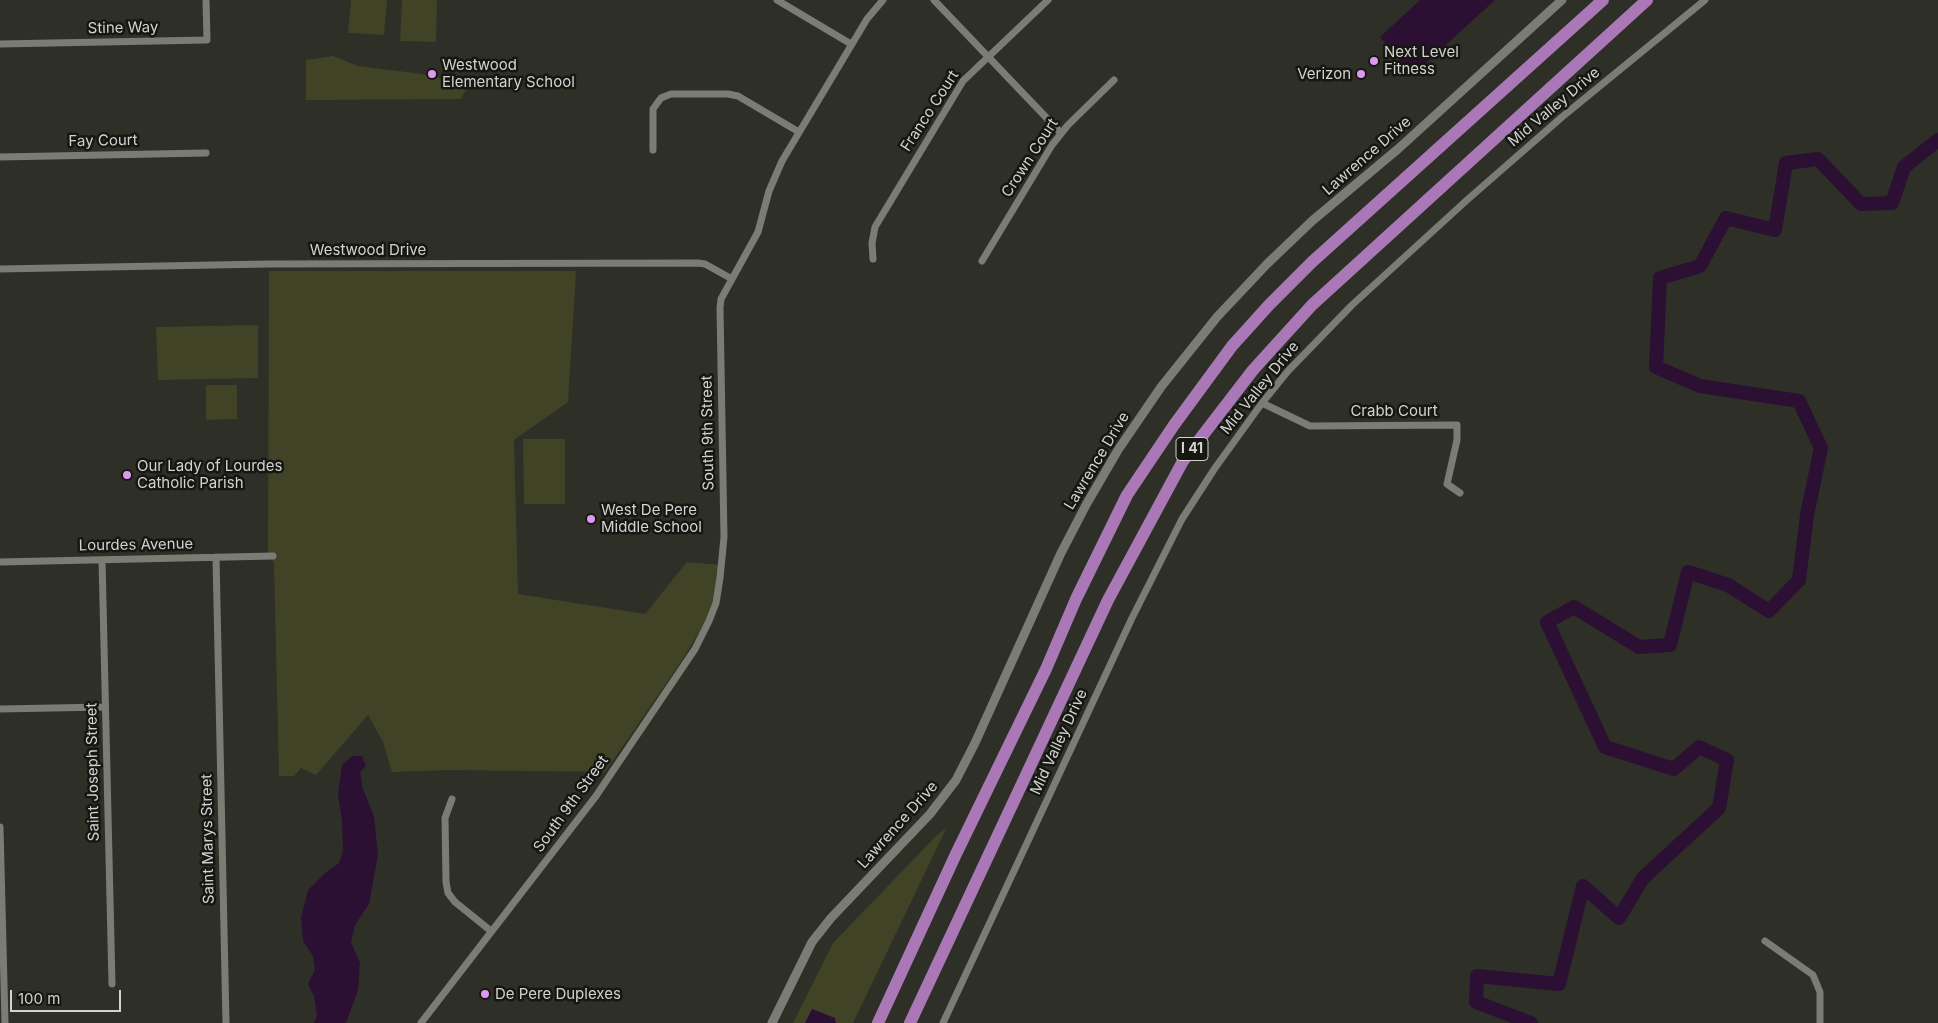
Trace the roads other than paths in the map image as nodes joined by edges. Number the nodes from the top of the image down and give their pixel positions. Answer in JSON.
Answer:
{"nodes":[{"id":1,"x":206,"y":0,"type":"edge"},
{"id":2,"x":778,"y":0,"type":"edge"},
{"id":3,"x":883,"y":0,"type":"edge"},
{"id":4,"x":934,"y":0,"type":"edge"},
{"id":5,"x":1048,"y":0,"type":"edge"},
{"id":6,"x":1562,"y":0,"type":"edge"},
{"id":7,"x":1602,"y":0,"type":"edge"},
{"id":8,"x":1647,"y":0,"type":"edge"},
{"id":9,"x":1705,"y":0,"type":"edge"},
{"id":10,"x":0,"y":44,"type":"edge"},
{"id":11,"x":851,"y":44,"type":"junction"},
{"id":12,"x":988,"y":57,"type":"junction"},
{"id":13,"x":1114,"y":80,"type":"dead end"},
{"id":14,"x":798,"y":132,"type":"junction"},
{"id":15,"x":1061,"y":133,"type":"junction"},
{"id":16,"x":653,"y":150,"type":"dead end"},
{"id":17,"x":206,"y":152,"type":"dead end"},
{"id":18,"x":0,"y":157,"type":"edge"},
{"id":19,"x":873,"y":259,"type":"dead end"},
{"id":20,"x":982,"y":261,"type":"dead end"},
{"id":21,"x":0,"y":269,"type":"edge"},
{"id":22,"x":732,"y":279,"type":"junction"},
{"id":23,"x":1262,"y":403,"type":"junction"},
{"id":24,"x":1460,"y":492,"type":"dead end"},
{"id":25,"x":273,"y":556,"type":"dead end"},
{"id":26,"x":216,"y":557,"type":"junction"},
{"id":27,"x":102,"y":560,"type":"junction"},
{"id":28,"x":0,"y":562,"type":"edge"},
{"id":29,"x":105,"y":707,"type":"junction"},
{"id":30,"x":0,"y":709,"type":"edge"},
{"id":31,"x":452,"y":799,"type":"dead end"},
{"id":32,"x":0,"y":827,"type":"edge"},
{"id":33,"x":1,"y":907,"type":"edge"},
{"id":34,"x":491,"y":931,"type":"junction"},
{"id":35,"x":1765,"y":941,"type":"dead end"},
{"id":36,"x":112,"y":984,"type":"dead end"},
{"id":37,"x":2,"y":1006,"type":"edge"},
{"id":38,"x":5,"y":1023,"type":"edge"},
{"id":39,"x":226,"y":1023,"type":"edge"},
{"id":40,"x":421,"y":1023,"type":"edge"},
{"id":41,"x":772,"y":1023,"type":"edge"},
{"id":42,"x":878,"y":1023,"type":"edge"},
{"id":43,"x":910,"y":1023,"type":"edge"},
{"id":44,"x":943,"y":1023,"type":"edge"},
{"id":45,"x":1820,"y":1023,"type":"edge"}],
"edges":[{"from":1,"to":10,"type":"street","name":"Stine Way"},
{"from":2,"to":11,"type":"street"},
{"from":3,"to":11,"type":"street","name":"South 9th Street"},
{"from":4,"to":12,"type":"street"},
{"from":5,"to":12,"type":"street","name":"Franco Court"},
{"from":6,"to":41,"type":"main road","name":"Lawrence Drive"},
{"from":7,"to":42,"type":"highway","number":"I 41"},
{"from":8,"to":43,"type":"highway","number":"I 41"},
{"from":9,"to":23,"type":"street","name":"Mid Valley Drive"},
{"from":11,"to":14,"type":"street","name":"South 9th Street"},
{"from":12,"to":15,"type":"street"},
{"from":12,"to":19,"type":"street","name":"Franco Court"},
{"from":13,"to":15,"type":"street","name":"Crown Court"},
{"from":14,"to":16,"type":"street"},
{"from":14,"to":22,"type":"street","name":"South 9th Street"},
{"from":15,"to":20,"type":"street","name":"Crown Court"},
{"from":17,"to":18,"type":"street","name":"Fay Court"},
{"from":21,"to":22,"type":"street","name":"Westwood Drive"},
{"from":22,"to":34,"type":"street","name":"South 9th Street"},
{"from":23,"to":24,"type":"street","name":"Crabb Court"},
{"from":23,"to":44,"type":"street","name":"Mid Valley Drive"},
{"from":25,"to":26,"type":"street","name":"Lourdes Avenue"},
{"from":26,"to":27,"type":"street","name":"Lourdes Avenue"},
{"from":26,"to":39,"type":"street","name":"Saint Marys Street"},
{"from":27,"to":28,"type":"street","name":"Lourdes Avenue"},
{"from":27,"to":29,"type":"street","name":"Saint Joseph Street"},
{"from":29,"to":30,"type":"street"},
{"from":29,"to":36,"type":"street","name":"Saint Joseph Street"},
{"from":31,"to":34,"type":"street"},
{"from":32,"to":33,"type":"street"},
{"from":33,"to":37,"type":"street"},
{"from":34,"to":40,"type":"street","name":"South 9th Street"},
{"from":35,"to":45,"type":"street"},
{"from":37,"to":38,"type":"street"}]}
